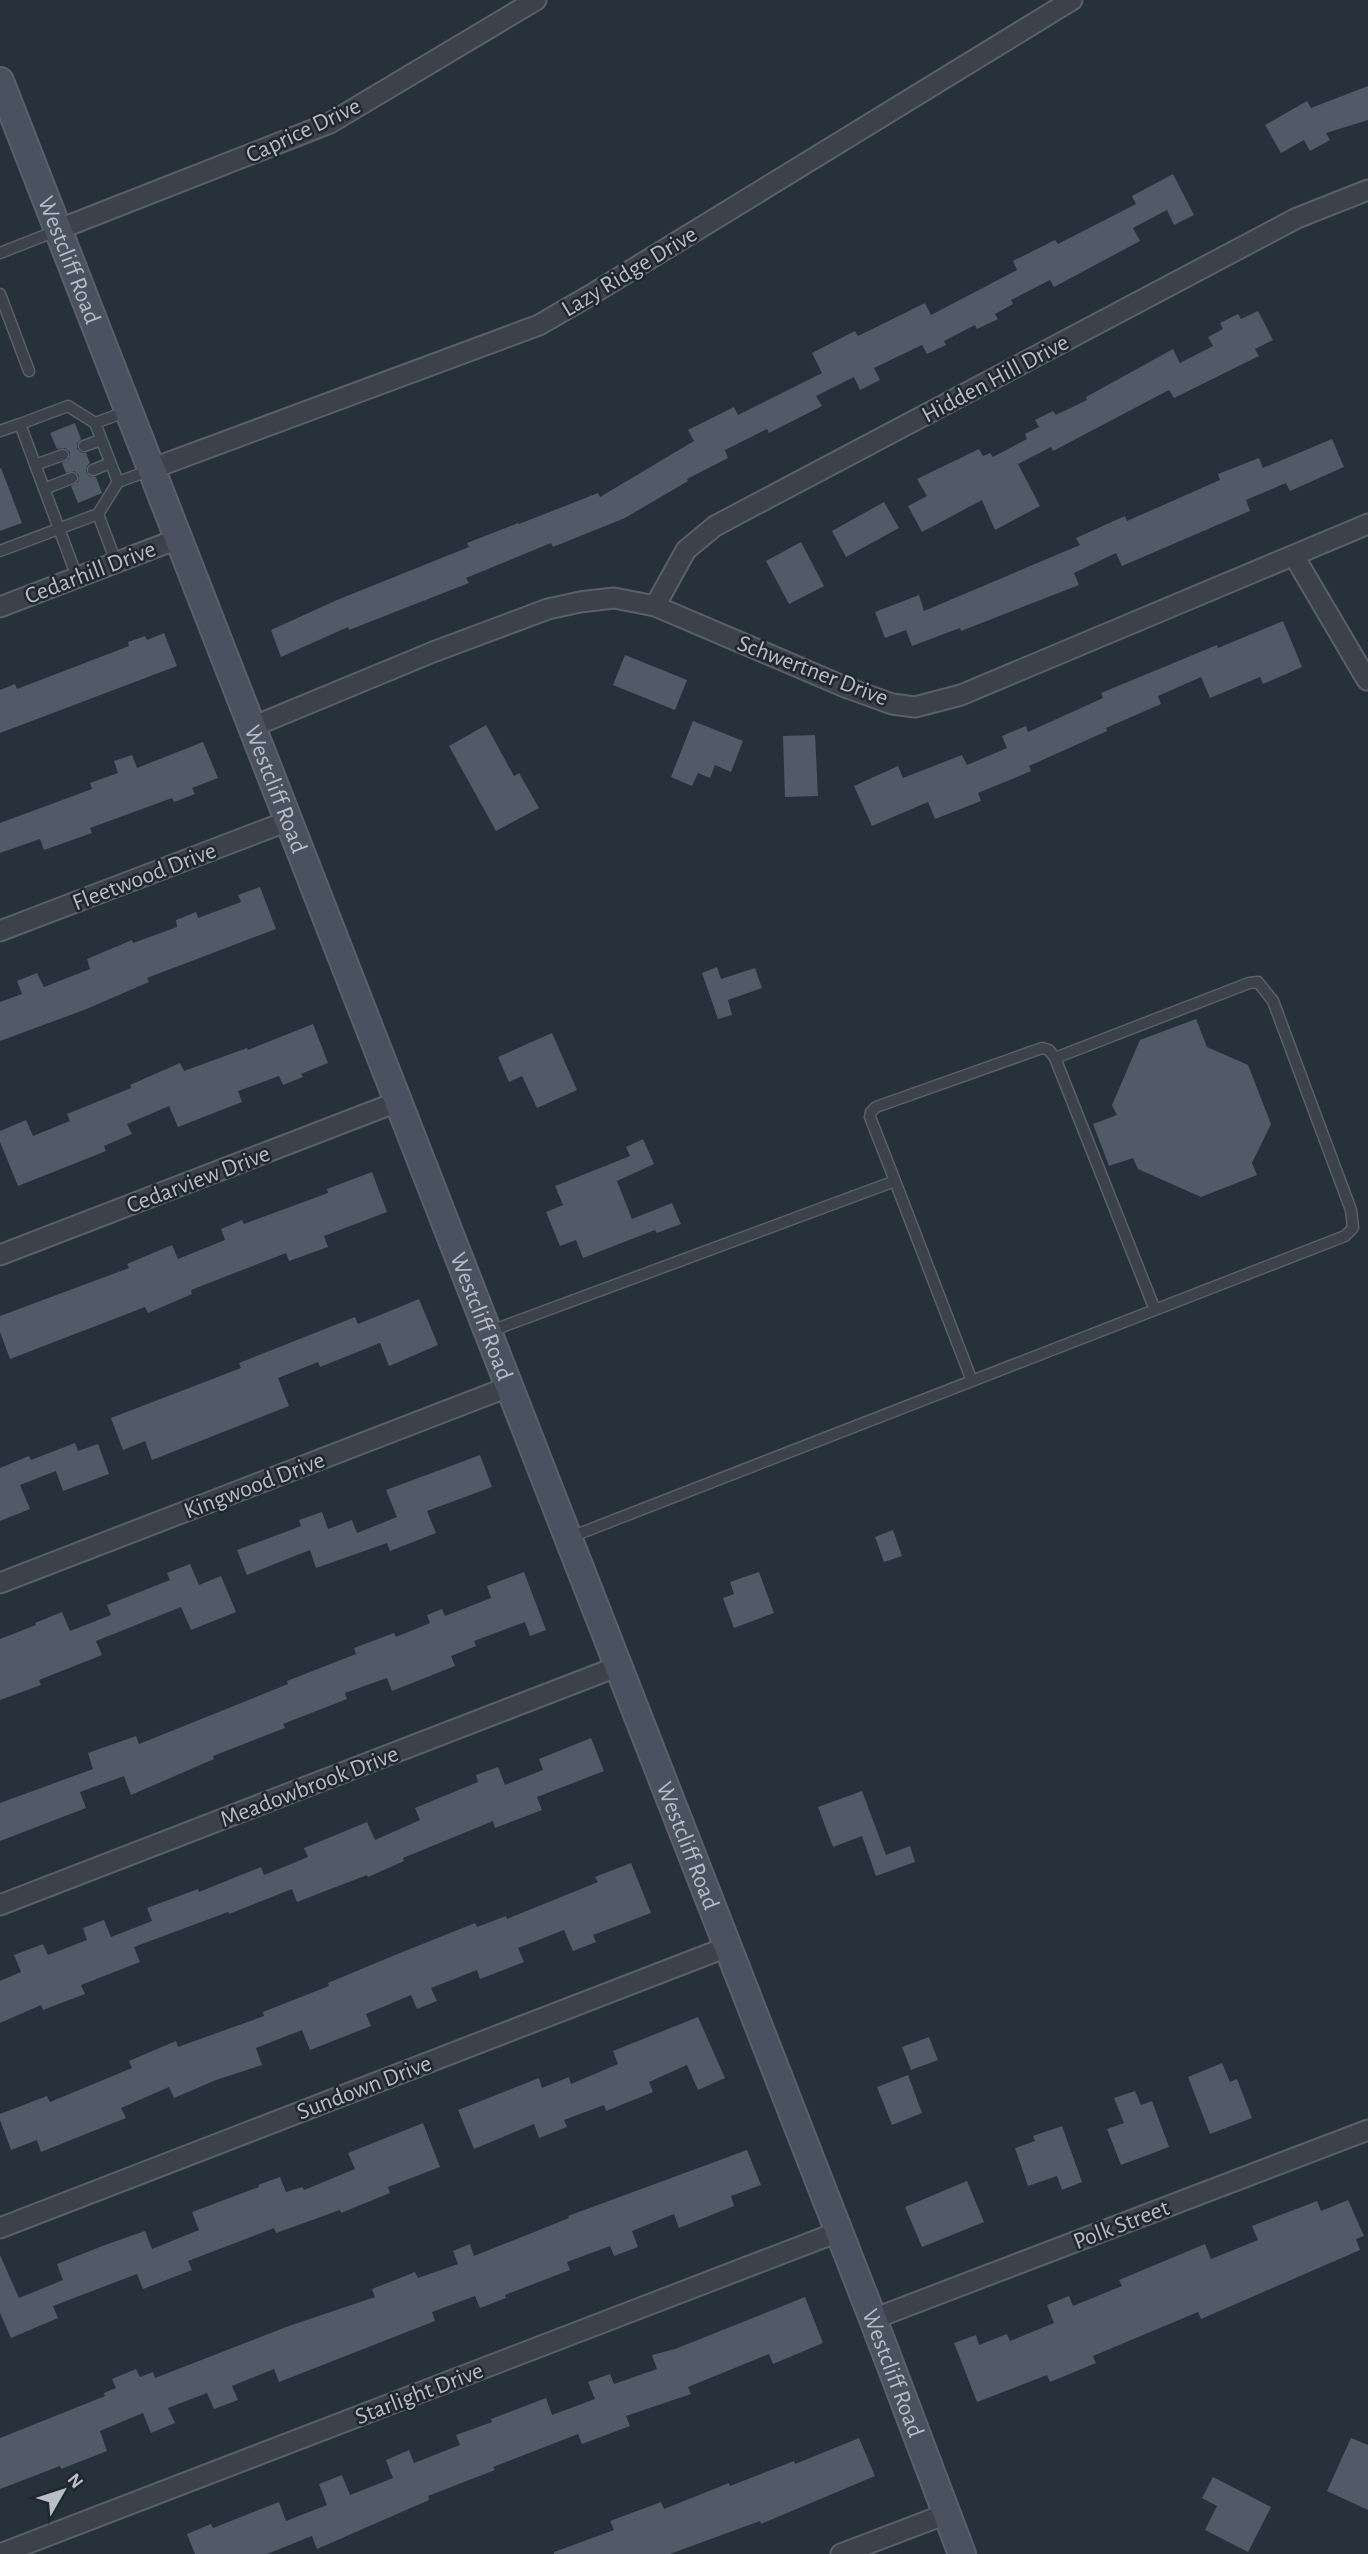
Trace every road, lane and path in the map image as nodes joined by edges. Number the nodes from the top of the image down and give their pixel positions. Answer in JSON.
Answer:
{"nodes":[{"id":1,"x":536,"y":0,"type":"edge"},
{"id":2,"x":1072,"y":0,"type":"edge"},
{"id":3,"x":0,"y":81,"type":"edge"},
{"id":4,"x":1368,"y":190,"type":"edge"},
{"id":5,"x":57,"y":230,"type":"junction"},
{"id":6,"x":0,"y":253,"type":"edge"},
{"id":7,"x":0,"y":294,"type":"edge"},
{"id":8,"x":29,"y":371,"type":"dead end"},
{"id":9,"x":128,"y":411,"type":"junction"},
{"id":10,"x":95,"y":423,"type":"junction"},
{"id":11,"x":20,"y":424,"type":"junction"},
{"id":12,"x":0,"y":431,"type":"edge"},
{"id":13,"x":101,"y":440,"type":"junction"},
{"id":14,"x":84,"y":446,"type":"dead end"},
{"id":15,"x":63,"y":455,"type":"dead end"},
{"id":16,"x":110,"y":463,"type":"junction"},
{"id":17,"x":36,"y":465,"type":"junction"},
{"id":18,"x":152,"y":469,"type":"junction"},
{"id":19,"x":93,"y":470,"type":"dead end"},
{"id":20,"x":72,"y":478,"type":"dead end"},
{"id":21,"x":118,"y":482,"type":"junction"},
{"id":22,"x":44,"y":489,"type":"junction"},
{"id":23,"x":98,"y":514,"type":"junction"},
{"id":24,"x":1368,"y":524,"type":"edge"},
{"id":25,"x":59,"y":528,"type":"junction"},
{"id":26,"x":180,"y":538,"type":"junction"},
{"id":27,"x":0,"y":551,"type":"edge"},
{"id":28,"x":1294,"y":555,"type":"junction"},
{"id":29,"x":116,"y":562,"type":"junction"},
{"id":30,"x":77,"y":578,"type":"junction"},
{"id":31,"x":655,"y":606,"type":"junction"},
{"id":32,"x":0,"y":607,"type":"edge"},
{"id":33,"x":1367,"y":680,"type":"edge"},
{"id":34,"x":252,"y":727,"type":"junction"},
{"id":35,"x":288,"y":821,"type":"junction"},
{"id":36,"x":0,"y":931,"type":"edge"},
{"id":37,"x":1055,"y":1058,"type":"junction"},
{"id":38,"x":397,"y":1102,"type":"junction"},
{"id":39,"x":895,"y":1181,"type":"junction"},
{"id":40,"x":0,"y":1255,"type":"edge"},
{"id":41,"x":1156,"y":1310,"type":"junction"},
{"id":42,"x":487,"y":1332,"type":"junction"},
{"id":43,"x":972,"y":1381,"type":"junction"},
{"id":44,"x":508,"y":1387,"type":"junction"},
{"id":45,"x":568,"y":1538,"type":"junction"},
{"id":46,"x":0,"y":1583,"type":"edge"},
{"id":47,"x":619,"y":1666,"type":"junction"},
{"id":48,"x":0,"y":1905,"type":"edge"},
{"id":49,"x":727,"y":1947,"type":"junction"},
{"id":50,"x":1368,"y":2130,"type":"edge"},
{"id":51,"x":0,"y":2228,"type":"edge"},
{"id":52,"x":838,"y":2232,"type":"junction"},
{"id":53,"x":873,"y":2319,"type":"junction"},
{"id":54,"x":946,"y":2514,"type":"junction"},
{"id":55,"x":0,"y":2554,"type":"edge"},
{"id":56,"x":841,"y":2554,"type":"edge"},
{"id":57,"x":962,"y":2554,"type":"edge"}],
"edges":[{"from":1,"to":5,"type":"street","name":"Caprice Drive"},
{"from":2,"to":18,"type":"street","name":"Lazy Ridge Drive"},
{"from":3,"to":5,"type":"street","name":"Westcliff Road"},
{"from":4,"to":31,"type":"street","name":"Hidden Hill Drive"},
{"from":5,"to":6,"type":"lane"},
{"from":5,"to":9,"type":"street","name":"Westcliff Road"},
{"from":7,"to":8,"type":"lane"},
{"from":9,"to":10,"type":"lane"},
{"from":9,"to":18,"type":"street","name":"Westcliff Road"},
{"from":10,"to":11,"type":"lane"},
{"from":10,"to":13,"type":"lane"},
{"from":11,"to":12,"type":"lane"},
{"from":11,"to":17,"type":"lane"},
{"from":13,"to":14,"type":"lane"},
{"from":13,"to":16,"type":"lane"},
{"from":15,"to":17,"type":"lane"},
{"from":16,"to":19,"type":"lane"},
{"from":16,"to":21,"type":"lane"},
{"from":17,"to":22,"type":"lane"},
{"from":18,"to":21,"type":"lane"},
{"from":18,"to":26,"type":"street","name":"Westcliff Road"},
{"from":20,"to":22,"type":"lane"},
{"from":21,"to":23,"type":"lane"},
{"from":22,"to":25,"type":"lane"},
{"from":23,"to":25,"type":"lane"},
{"from":23,"to":29,"type":"lane"},
{"from":24,"to":28,"type":"street","name":"Schwertner Drive"},
{"from":25,"to":27,"type":"lane"},
{"from":25,"to":30,"type":"lane"},
{"from":26,"to":29,"type":"street","name":"Cedarhill Drive"},
{"from":26,"to":34,"type":"street","name":"Westcliff Road"},
{"from":28,"to":31,"type":"street","name":"Schwertner Drive"},
{"from":28,"to":33,"type":"street"},
{"from":29,"to":30,"type":"street","name":"Cedarhill Drive"},
{"from":30,"to":32,"type":"street","name":"Cedarhill Drive"},
{"from":31,"to":34,"type":"street","name":"Schwertner Drive"},
{"from":34,"to":35,"type":"street","name":"Westcliff Road"},
{"from":35,"to":36,"type":"street","name":"Fleetwood Drive"},
{"from":35,"to":38,"type":"street","name":"Westcliff Road"},
{"from":37,"to":39,"type":"lane"},
{"from":37,"to":41,"type":"lane"},
{"from":37,"to":41,"type":"lane"},
{"from":38,"to":40,"type":"street","name":"Cedarview Drive"},
{"from":38,"to":42,"type":"street","name":"Westcliff Road"},
{"from":39,"to":42,"type":"lane"},
{"from":39,"to":43,"type":"lane"},
{"from":41,"to":43,"type":"lane"},
{"from":42,"to":44,"type":"street","name":"Westcliff Road"},
{"from":43,"to":45,"type":"lane"},
{"from":44,"to":45,"type":"street","name":"Westcliff Road"},
{"from":44,"to":46,"type":"street","name":"Kingwood Drive"},
{"from":45,"to":47,"type":"street","name":"Westcliff Road"},
{"from":47,"to":48,"type":"street","name":"Meadowbrook Drive"},
{"from":47,"to":49,"type":"street","name":"Westcliff Road"},
{"from":49,"to":51,"type":"street","name":"Sundown Drive"},
{"from":49,"to":52,"type":"street","name":"Westcliff Road"},
{"from":50,"to":53,"type":"street","name":"Polk Street"},
{"from":52,"to":53,"type":"street","name":"Westcliff Road"},
{"from":52,"to":55,"type":"street","name":"Starlight Drive"},
{"from":53,"to":54,"type":"street","name":"Westcliff Road"},
{"from":54,"to":56,"type":"street"},
{"from":54,"to":57,"type":"street","name":"Westcliff Road"}]}
